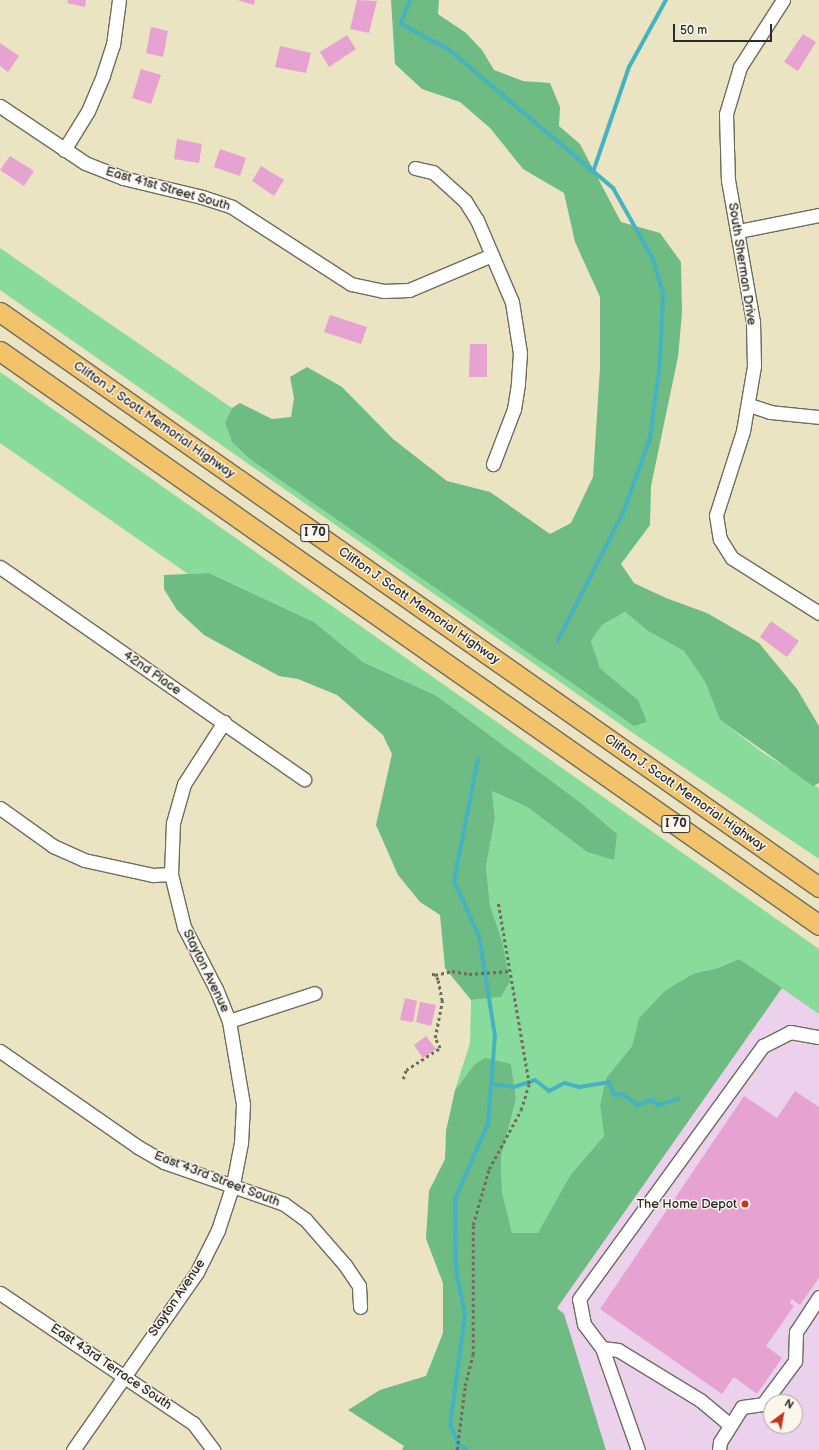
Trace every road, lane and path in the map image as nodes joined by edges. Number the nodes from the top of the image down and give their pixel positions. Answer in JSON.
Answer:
{"nodes":[{"id":1,"x":119,"y":0,"type":"edge"},
{"id":2,"x":783,"y":0,"type":"edge"},
{"id":3,"x":0,"y":106,"type":"edge"},
{"id":4,"x":64,"y":150,"type":"junction"},
{"id":5,"x":415,"y":168,"type":"dead end"},
{"id":6,"x":819,"y":215,"type":"edge"},
{"id":7,"x":738,"y":232,"type":"junction"},
{"id":8,"x":492,"y":255,"type":"junction"},
{"id":9,"x":0,"y":312,"type":"edge"},
{"id":10,"x":0,"y":351,"type":"edge"},
{"id":11,"x":749,"y":405,"type":"junction"},
{"id":12,"x":819,"y":417,"type":"edge"},
{"id":13,"x":493,"y":464,"type":"dead end"},
{"id":14,"x":0,"y":567,"type":"edge"},
{"id":15,"x":819,"y":613,"type":"edge"},
{"id":16,"x":224,"y":722,"type":"junction"},
{"id":17,"x":304,"y":779,"type":"dead end"},
{"id":18,"x":0,"y":808,"type":"edge"},
{"id":19,"x":171,"y":874,"type":"junction"},
{"id":20,"x":819,"y":887,"type":"edge"},
{"id":21,"x":498,"y":902,"type":"dead end"},
{"id":22,"x":819,"y":924,"type":"edge"},
{"id":23,"x":510,"y":971,"type":"junction"},
{"id":24,"x":430,"y":974,"type":"dead end"},
{"id":25,"x":435,"y":975,"type":"junction"},
{"id":26,"x":315,"y":993,"type":"dead end"},
{"id":27,"x":229,"y":1021,"type":"junction"},
{"id":28,"x":819,"y":1037,"type":"edge"},
{"id":29,"x":0,"y":1051,"type":"edge"},
{"id":30,"x":403,"y":1078,"type":"dead end"},
{"id":31,"x":233,"y":1184,"type":"junction"},
{"id":32,"x":0,"y":1293,"type":"edge"},
{"id":33,"x":819,"y":1297,"type":"edge"},
{"id":34,"x":360,"y":1307,"type":"dead end"},
{"id":35,"x":602,"y":1348,"type":"junction"},
{"id":36,"x":124,"y":1376,"type":"junction"},
{"id":37,"x":730,"y":1425,"type":"junction"},
{"id":38,"x":73,"y":1450,"type":"edge"},
{"id":39,"x":213,"y":1450,"type":"edge"},
{"id":40,"x":457,"y":1450,"type":"edge"},
{"id":41,"x":638,"y":1450,"type":"edge"},
{"id":42,"x":719,"y":1450,"type":"edge"}],
"edges":[{"from":1,"to":4,"type":"street"},
{"from":2,"to":7,"type":"street","name":"South Sherman Drive"},
{"from":3,"to":4,"type":"street","name":"East 41st Street South"},
{"from":4,"to":8,"type":"street","name":"East 41st Street South"},
{"from":5,"to":8,"type":"street"},
{"from":6,"to":7,"type":"street"},
{"from":7,"to":11,"type":"street","name":"South Sherman Drive"},
{"from":8,"to":13,"type":"street"},
{"from":9,"to":20,"type":"highway","name":"Clifton J. Scott Memorial Highway","number":"I 70"},
{"from":10,"to":22,"type":"highway","number":"I 70"},
{"from":11,"to":12,"type":"street"},
{"from":11,"to":15,"type":"street","name":"South Sherman Drive"},
{"from":14,"to":16,"type":"street","name":"42nd Place"},
{"from":16,"to":17,"type":"street","name":"42nd Place"},
{"from":16,"to":19,"type":"street","name":"Stayton Avenue"},
{"from":18,"to":19,"type":"street"},
{"from":19,"to":27,"type":"street","name":"Stayton Avenue"},
{"from":21,"to":23,"type":"path"},
{"from":23,"to":25,"type":"path"},
{"from":23,"to":40,"type":"path"},
{"from":24,"to":25,"type":"path"},
{"from":25,"to":30,"type":"path"},
{"from":26,"to":27,"type":"street"},
{"from":27,"to":31,"type":"street","name":"Stayton Avenue"},
{"from":28,"to":35,"type":"street"},
{"from":29,"to":31,"type":"street","name":"East 43rd Street South"},
{"from":31,"to":34,"type":"street","name":"East 43rd Street South"},
{"from":31,"to":36,"type":"street","name":"Stayton Avenue"},
{"from":32,"to":36,"type":"street","name":"East 43rd Terrace South"},
{"from":33,"to":37,"type":"street"},
{"from":35,"to":37,"type":"street"},
{"from":35,"to":41,"type":"street"},
{"from":36,"to":38,"type":"street","name":"Stayton Avenue"},
{"from":36,"to":39,"type":"street","name":"East 43rd Terrace South"},
{"from":37,"to":42,"type":"street"}]}
